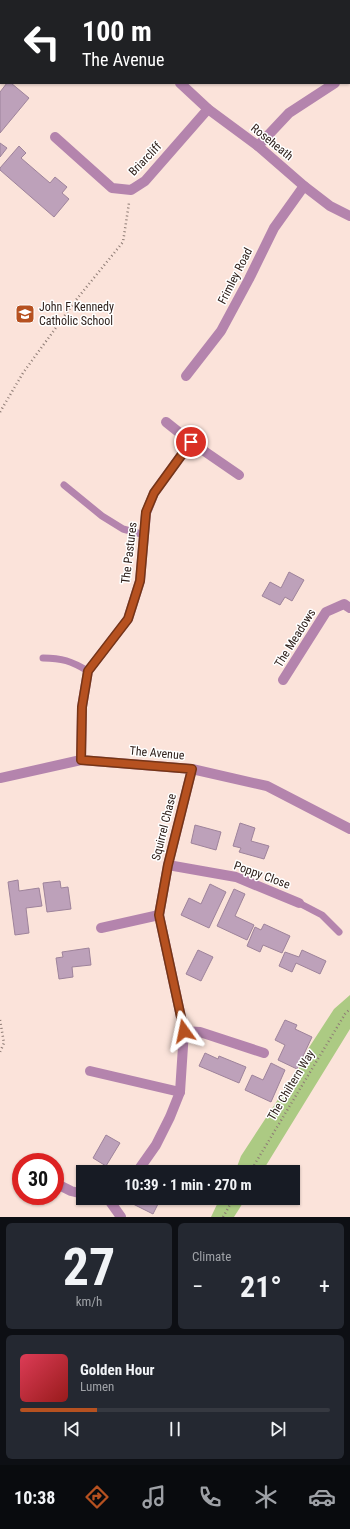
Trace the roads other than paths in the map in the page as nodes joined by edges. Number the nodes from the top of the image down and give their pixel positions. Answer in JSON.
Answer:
{"nodes":[{"id":1,"x":181,"y":84,"type":"edge"},
{"id":2,"x":333,"y":84,"type":"edge"},
{"id":3,"x":208,"y":108,"type":"junction"},
{"id":4,"x":55,"y":137,"type":"dead end"},
{"id":5,"x":258,"y":146,"type":"junction"},
{"id":6,"x":304,"y":186,"type":"junction"},
{"id":7,"x":350,"y":216,"type":"edge"},
{"id":8,"x":186,"y":376,"type":"dead end"},
{"id":9,"x":166,"y":422,"type":"dead end"},
{"id":10,"x":191,"y":442,"type":"junction"},
{"id":11,"x":238,"y":475,"type":"dead end"},
{"id":12,"x":64,"y":485,"type":"dead end"},
{"id":13,"x":145,"y":535,"type":"junction"},
{"id":14,"x":350,"y":608,"type":"edge"},
{"id":15,"x":42,"y":658,"type":"dead end"},
{"id":16,"x":88,"y":671,"type":"junction"},
{"id":17,"x":283,"y":680,"type":"dead end"},
{"id":18,"x":81,"y":760,"type":"junction"},
{"id":19,"x":192,"y":769,"type":"junction"},
{"id":20,"x":0,"y":778,"type":"edge"},
{"id":21,"x":350,"y":829,"type":"edge"},
{"id":22,"x":168,"y":865,"type":"junction"},
{"id":23,"x":299,"y":903,"type":"joint"},
{"id":24,"x":159,"y":915,"type":"junction"},
{"id":25,"x":101,"y":928,"type":"dead end"},
{"id":26,"x":339,"y":932,"type":"dead end"},
{"id":27,"x":184,"y":1031,"type":"junction"},
{"id":28,"x":264,"y":1053,"type":"dead end"},
{"id":29,"x":90,"y":1071,"type":"dead end"},
{"id":30,"x":180,"y":1092,"type":"junction"},
{"id":31,"x":141,"y":1165,"type":"edge"},
{"id":32,"x":64,"y":1188,"type":"edge"},
{"id":33,"x":76,"y":1192,"type":"edge"},
{"id":34,"x":112,"y":1205,"type":"edge"},
{"id":35,"x":121,"y":1217,"type":"edge"}],
"edges":[{"from":1,"to":3,"type":"street","name":"Roseheath"},
{"from":2,"to":5,"type":"street"},
{"from":3,"to":4,"type":"street","name":"Briarcliff"},
{"from":3,"to":5,"type":"street","name":"Roseheath"},
{"from":5,"to":6,"type":"street","name":"Roseheath"},
{"from":6,"to":7,"type":"street","name":"Roseheath"},
{"from":6,"to":8,"type":"street","name":"Frimley Road"},
{"from":9,"to":10,"type":"street"},
{"from":10,"to":11,"type":"street"},
{"from":10,"to":13,"type":"street","name":"The Pastures"},
{"from":12,"to":13,"type":"lane"},
{"from":13,"to":16,"type":"street","name":"The Pastures"},
{"from":14,"to":17,"type":"street","name":"The Meadows"},
{"from":15,"to":16,"type":"lane"},
{"from":16,"to":18,"type":"street","name":"The Pastures"},
{"from":18,"to":19,"type":"street","name":"The Avenue"},
{"from":18,"to":20,"type":"street","name":"The Avenue"},
{"from":19,"to":21,"type":"street","name":"The Avenue"},
{"from":19,"to":22,"type":"street","name":"Squirrel Chase"},
{"from":22,"to":23,"type":"street","name":"Poppy Close"},
{"from":22,"to":24,"type":"street","name":"Squirrel Chase"},
{"from":23,"to":26,"type":"lane"},
{"from":24,"to":25,"type":"street"},
{"from":24,"to":27,"type":"street","name":"Squirrel Chase"},
{"from":27,"to":28,"type":"street"},
{"from":27,"to":30,"type":"street","name":"Squirrel Chase"},
{"from":29,"to":30,"type":"street"},
{"from":30,"to":31,"type":"street","name":"Squirrel Chase"},
{"from":32,"to":33,"type":"street"},
{"from":34,"to":35,"type":"street"}]}
